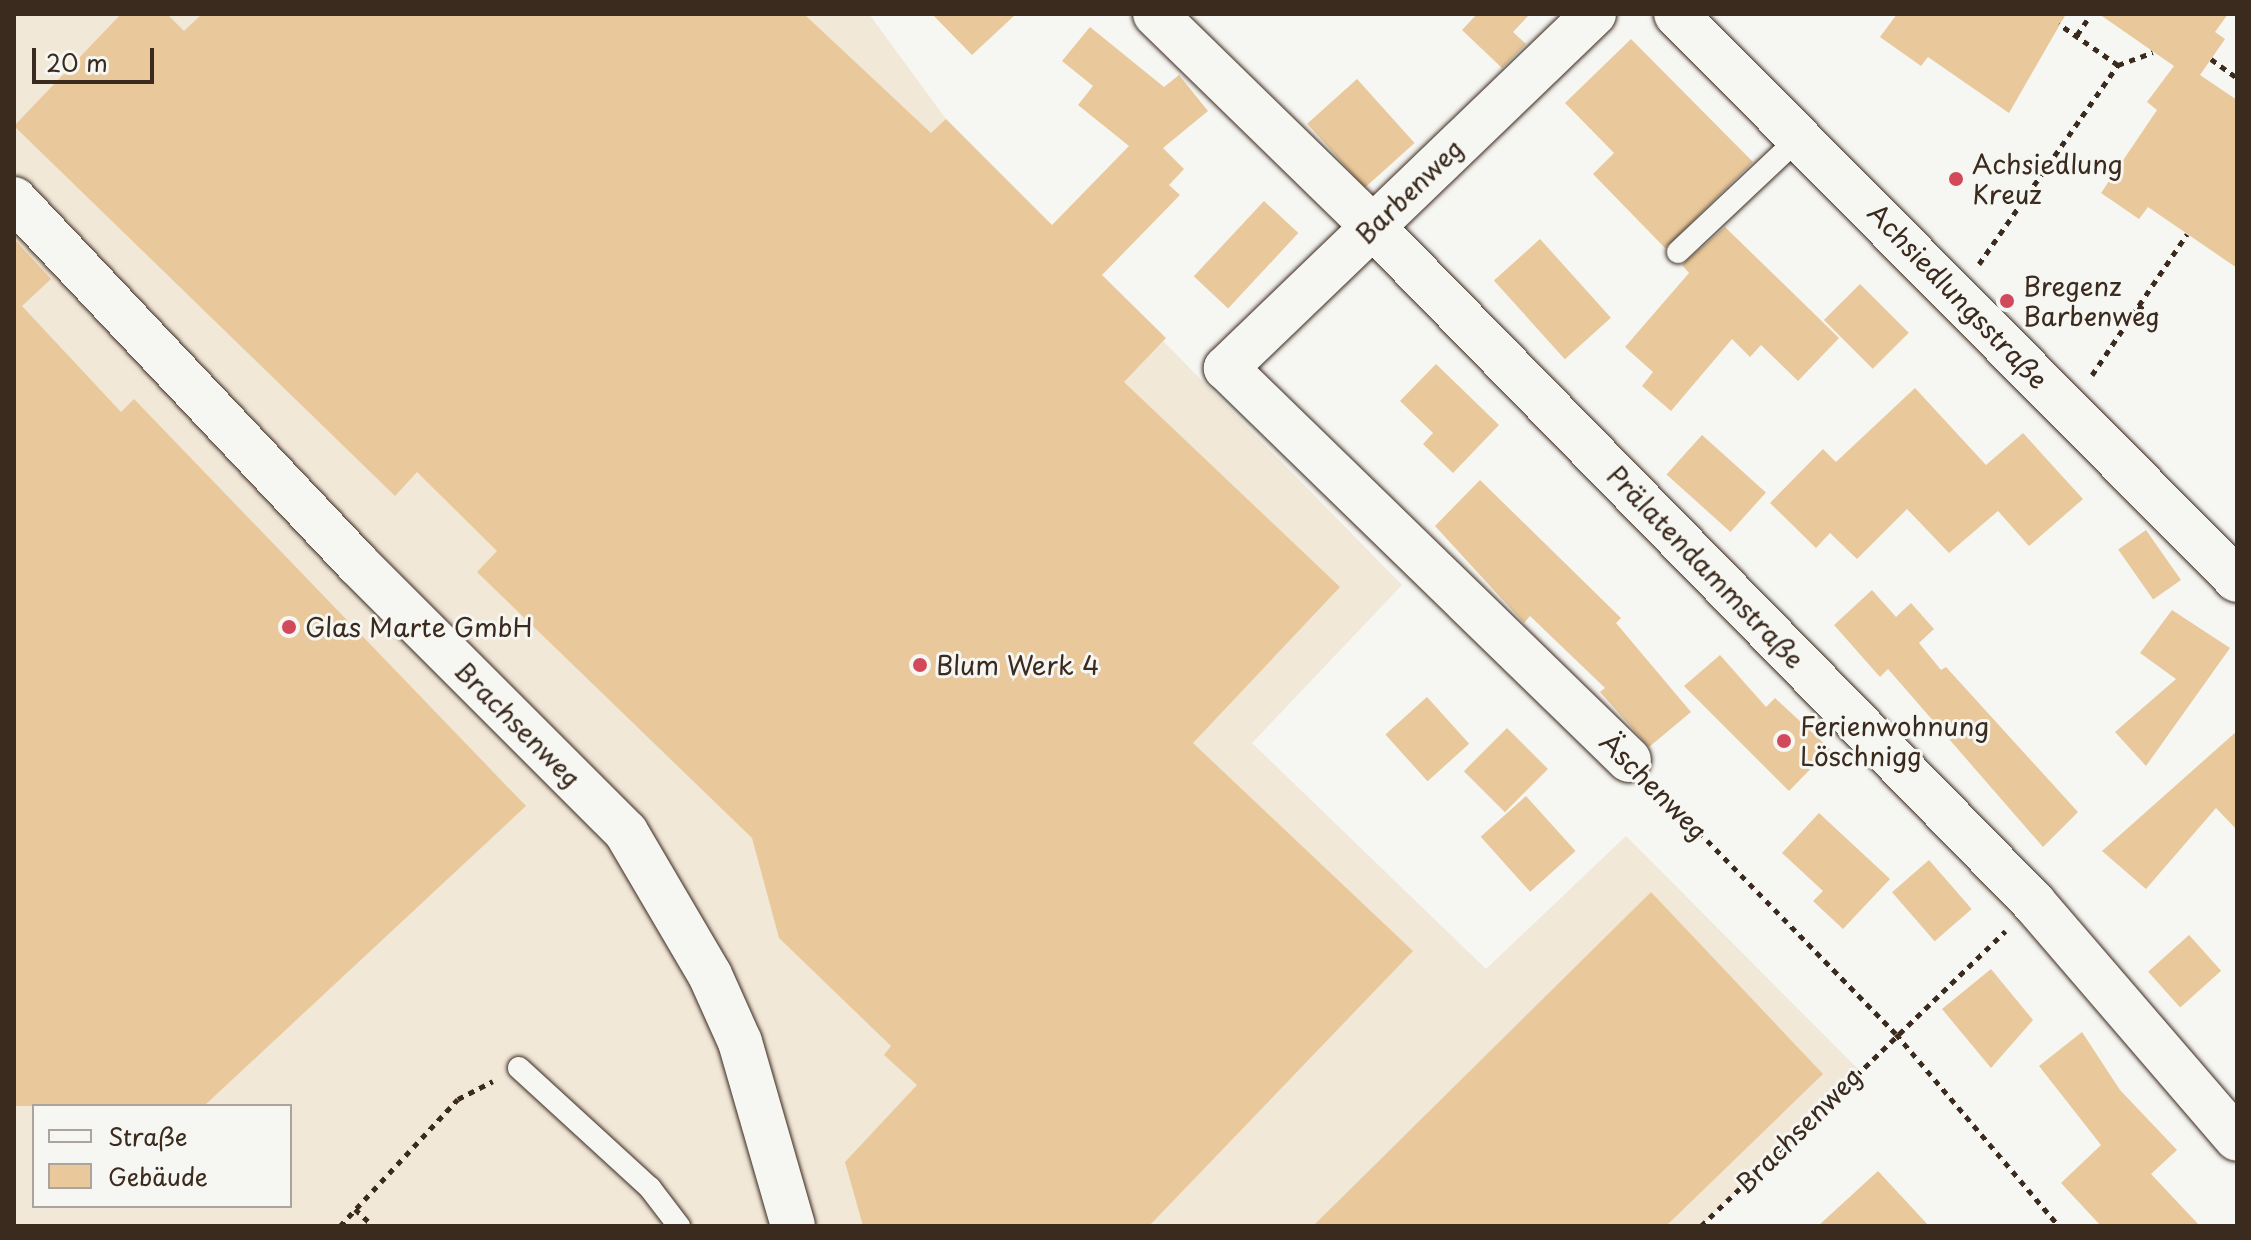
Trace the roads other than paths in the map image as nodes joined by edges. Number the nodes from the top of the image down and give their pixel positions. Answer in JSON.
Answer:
{"nodes":[{"id":1,"x":1155,"y":14,"type":"edge"},
{"id":2,"x":1594,"y":14,"type":"edge"},
{"id":3,"x":1676,"y":14,"type":"edge"},
{"id":4,"x":1801,"y":136,"type":"junction"},
{"id":5,"x":14,"y":199,"type":"edge"},
{"id":6,"x":1372,"y":226,"type":"junction"},
{"id":7,"x":1678,"y":252,"type":"dead end"},
{"id":8,"x":1226,"y":368,"type":"joint"},
{"id":9,"x":2237,"y":580,"type":"edge"},
{"id":10,"x":1629,"y":760,"type":"road end"},
{"id":11,"x":519,"y":1068,"type":"road end"},
{"id":12,"x":2237,"y":1139,"type":"edge"},
{"id":13,"x":679,"y":1226,"type":"edge"},
{"id":14,"x":793,"y":1226,"type":"edge"}],
"edges":[{"from":1,"to":6,"type":"street","name":"Prälatendammstraße"},
{"from":2,"to":6,"type":"street","name":"Barbenweg"},
{"from":3,"to":4,"type":"street","name":"Achsiedlungsstraße"},
{"from":4,"to":7,"type":"lane"},
{"from":4,"to":9,"type":"street","name":"Achsiedlungsstraße"},
{"from":5,"to":14,"type":"street","name":"Brachsenweg"},
{"from":6,"to":8,"type":"street","name":"Barbenweg"},
{"from":6,"to":12,"type":"street","name":"Prälatendammstraße"},
{"from":8,"to":10,"type":"street","name":"Äschenweg"},
{"from":11,"to":13,"type":"lane"}]}
